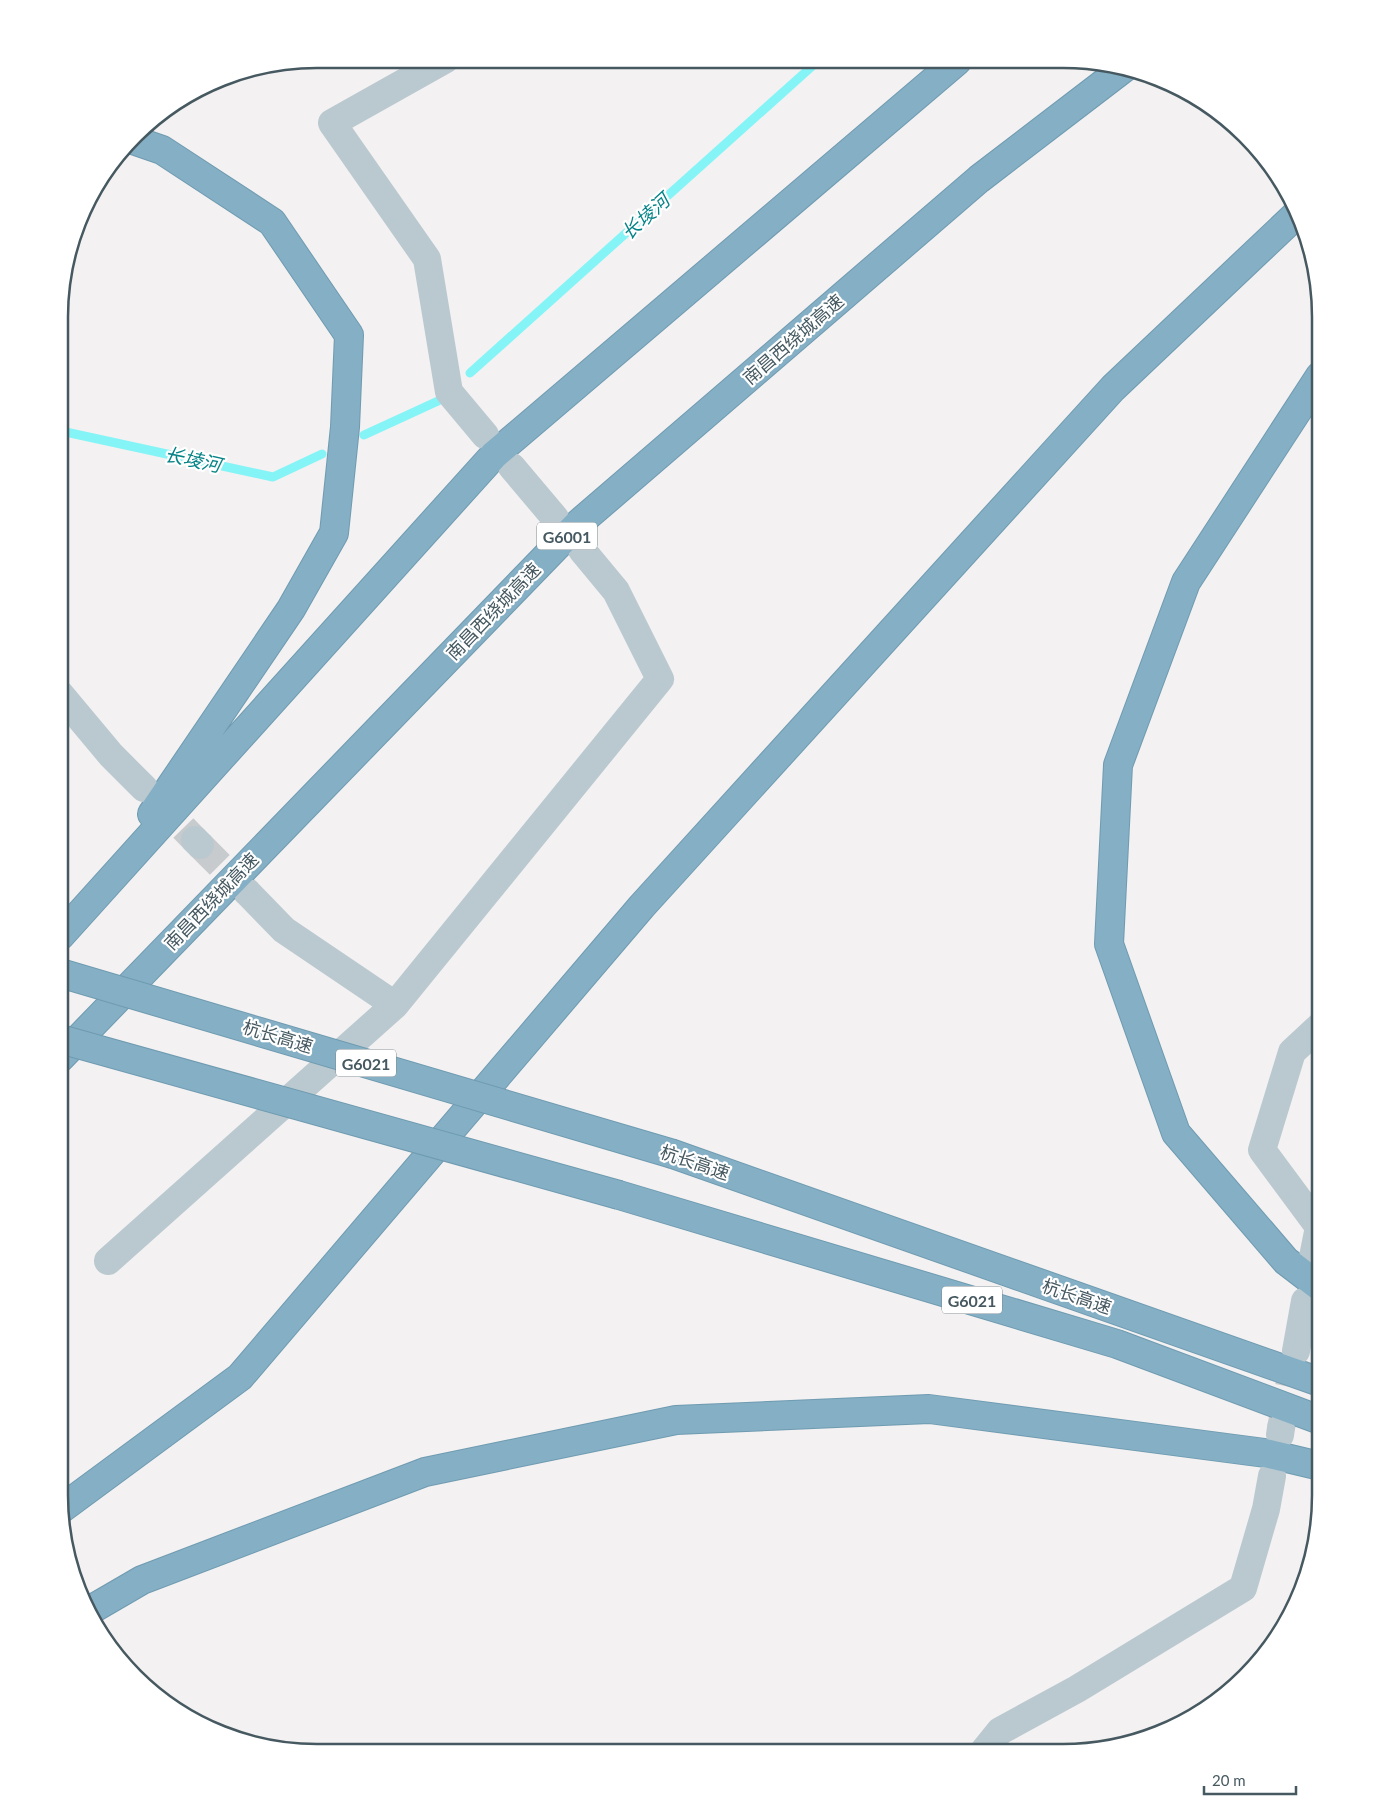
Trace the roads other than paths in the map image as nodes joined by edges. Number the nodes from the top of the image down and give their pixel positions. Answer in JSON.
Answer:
{"nodes":[{"id":1,"x":430,"y":68,"type":"edge"},
{"id":2,"x":949,"y":68,"type":"edge"},
{"id":3,"x":1117,"y":73,"type":"edge"},
{"id":4,"x":138,"y":142,"type":"edge"},
{"id":5,"x":1292,"y":219,"type":"edge"},
{"id":6,"x":1312,"y":388,"type":"edge"},
{"id":7,"x":485,"y":435,"type":"dead end"},
{"id":8,"x":512,"y":467,"type":"dead end"},
{"id":9,"x":555,"y":518,"type":"dead end"},
{"id":10,"x":582,"y":550,"type":"dead end"},
{"id":11,"x":68,"y":704,"type":"edge"},
{"id":12,"x":144,"y":788,"type":"tunnel mouth"},
{"id":13,"x":248,"y":894,"type":"tunnel mouth"},
{"id":14,"x":94,"y":899,"type":"junction"},
{"id":15,"x":68,"y":927,"type":"edge"},
{"id":16,"x":71,"y":975,"type":"edge"},
{"id":17,"x":395,"y":1005,"type":"junction"},
{"id":18,"x":1312,"y":1033,"type":"edge"},
{"id":19,"x":68,"y":1041,"type":"edge"},
{"id":20,"x":68,"y":1050,"type":"edge"},
{"id":21,"x":1312,"y":1218,"type":"edge"},
{"id":22,"x":108,"y":1261,"type":"dead end"},
{"id":23,"x":1312,"y":1294,"type":"edge"},
{"id":24,"x":1296,"y":1351,"type":"tunnel mouth"},
{"id":25,"x":1312,"y":1379,"type":"edge"},
{"id":26,"x":1312,"y":1417,"type":"edge"},
{"id":27,"x":1312,"y":1464,"type":"edge"},
{"id":28,"x":1272,"y":1476,"type":"dead end"},
{"id":29,"x":68,"y":1504,"type":"edge"},
{"id":30,"x":95,"y":1608,"type":"edge"},
{"id":31,"x":989,"y":1744,"type":"edge"}],
"edges":[{"from":1,"to":7,"type":"street"},
{"from":2,"to":14,"type":"highway"},
{"from":3,"to":20,"type":"highway","name":"南昌西绕城高速","number":"G6001"},
{"from":4,"to":14,"type":"highway"},
{"from":5,"to":29,"type":"highway"},
{"from":6,"to":23,"type":"highway"},
{"from":8,"to":9,"type":"street"},
{"from":10,"to":17,"type":"street"},
{"from":11,"to":12,"type":"street"},
{"from":13,"to":17,"type":"street"},
{"from":14,"to":15,"type":"highway"},
{"from":16,"to":25,"type":"highway","name":"杭长高速","number":"G6021","bridge":true},
{"from":17,"to":22,"type":"street"},
{"from":18,"to":21,"type":"street"},
{"from":19,"to":26,"type":"highway","name":"杭长高速","number":"G6021","bridge":true},
{"from":23,"to":24,"type":"street"},
{"from":27,"to":30,"type":"highway"},
{"from":28,"to":31,"type":"street"}]}
